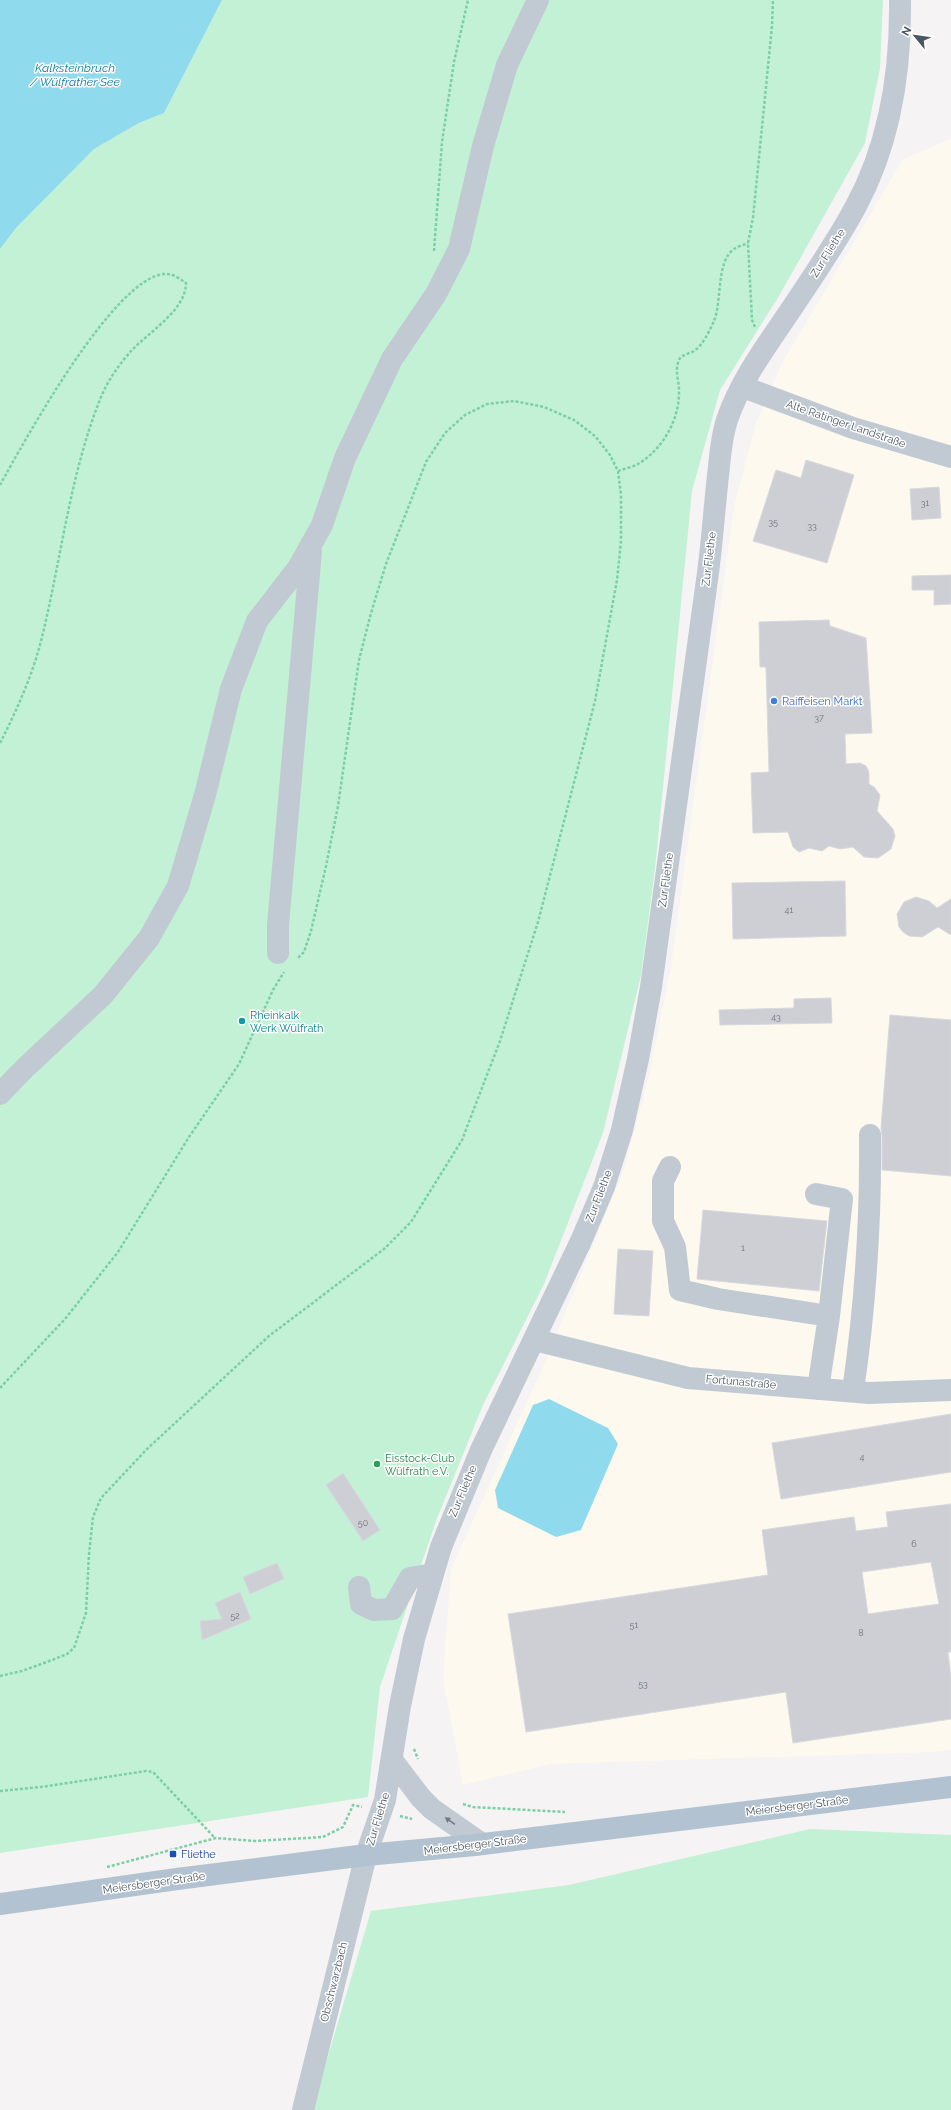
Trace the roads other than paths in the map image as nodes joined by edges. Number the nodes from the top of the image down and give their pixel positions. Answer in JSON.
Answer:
{"nodes":[{"id":1,"x":538,"y":0,"type":"edge"},
{"id":2,"x":900,"y":0,"type":"edge"},
{"id":3,"x":742,"y":387,"type":"junction"},
{"id":4,"x":951,"y":457,"type":"edge"},
{"id":5,"x":312,"y":544,"type":"junction"},
{"id":6,"x":278,"y":953,"type":"dead end"},
{"id":7,"x":0,"y":1094,"type":"edge"},
{"id":8,"x":870,"y":1135,"type":"dead end"},
{"id":9,"x":670,"y":1167,"type":"dead end"},
{"id":10,"x":816,"y":1194,"type":"dead end"},
{"id":11,"x":829,"y":1316,"type":"junction"},
{"id":12,"x":535,"y":1340,"type":"junction"},
{"id":13,"x":818,"y":1389,"type":"junction"},
{"id":14,"x":951,"y":1390,"type":"edge"},
{"id":15,"x":853,"y":1391,"type":"junction"},
{"id":16,"x":433,"y":1574,"type":"junction"},
{"id":17,"x":359,"y":1587,"type":"dead end"},
{"id":18,"x":392,"y":1760,"type":"junction"},
{"id":19,"x":951,"y":1788,"type":"edge"},
{"id":20,"x":482,"y":1844,"type":"junction"},
{"id":21,"x":366,"y":1855,"type":"junction"},
{"id":22,"x":0,"y":1904,"type":"edge"},
{"id":23,"x":303,"y":2110,"type":"edge"}],
"edges":[{"from":1,"to":5,"type":"street"},
{"from":2,"to":3,"type":"street","name":"Zur Fliethe"},
{"from":3,"to":4,"type":"street","name":"Alte Ratinger Landstraße"},
{"from":3,"to":12,"type":"street","name":"Zur Fliethe"},
{"from":5,"to":6,"type":"street"},
{"from":5,"to":7,"type":"street"},
{"from":8,"to":15,"type":"street"},
{"from":9,"to":11,"type":"street"},
{"from":10,"to":11,"type":"street"},
{"from":11,"to":13,"type":"street"},
{"from":12,"to":13,"type":"street","name":"Fortunastraße"},
{"from":12,"to":16,"type":"street","name":"Zur Fliethe"},
{"from":13,"to":15,"type":"street","name":"Fortunastraße"},
{"from":14,"to":15,"type":"street","name":"Fortunastraße"},
{"from":16,"to":17,"type":"street"},
{"from":16,"to":18,"type":"street","name":"Zur Fliethe"},
{"from":20,"to":18,"type":"street","one_way":true},
{"from":18,"to":21,"type":"street","name":"Zur Fliethe"},
{"from":19,"to":20,"type":"main road","name":"Meiersberger Straße"},
{"from":20,"to":21,"type":"main road","name":"Meiersberger Straße"},
{"from":21,"to":22,"type":"main road","name":"Meiersberger Straße"},
{"from":21,"to":23,"type":"street","name":"Obschwarzbach"}]}
